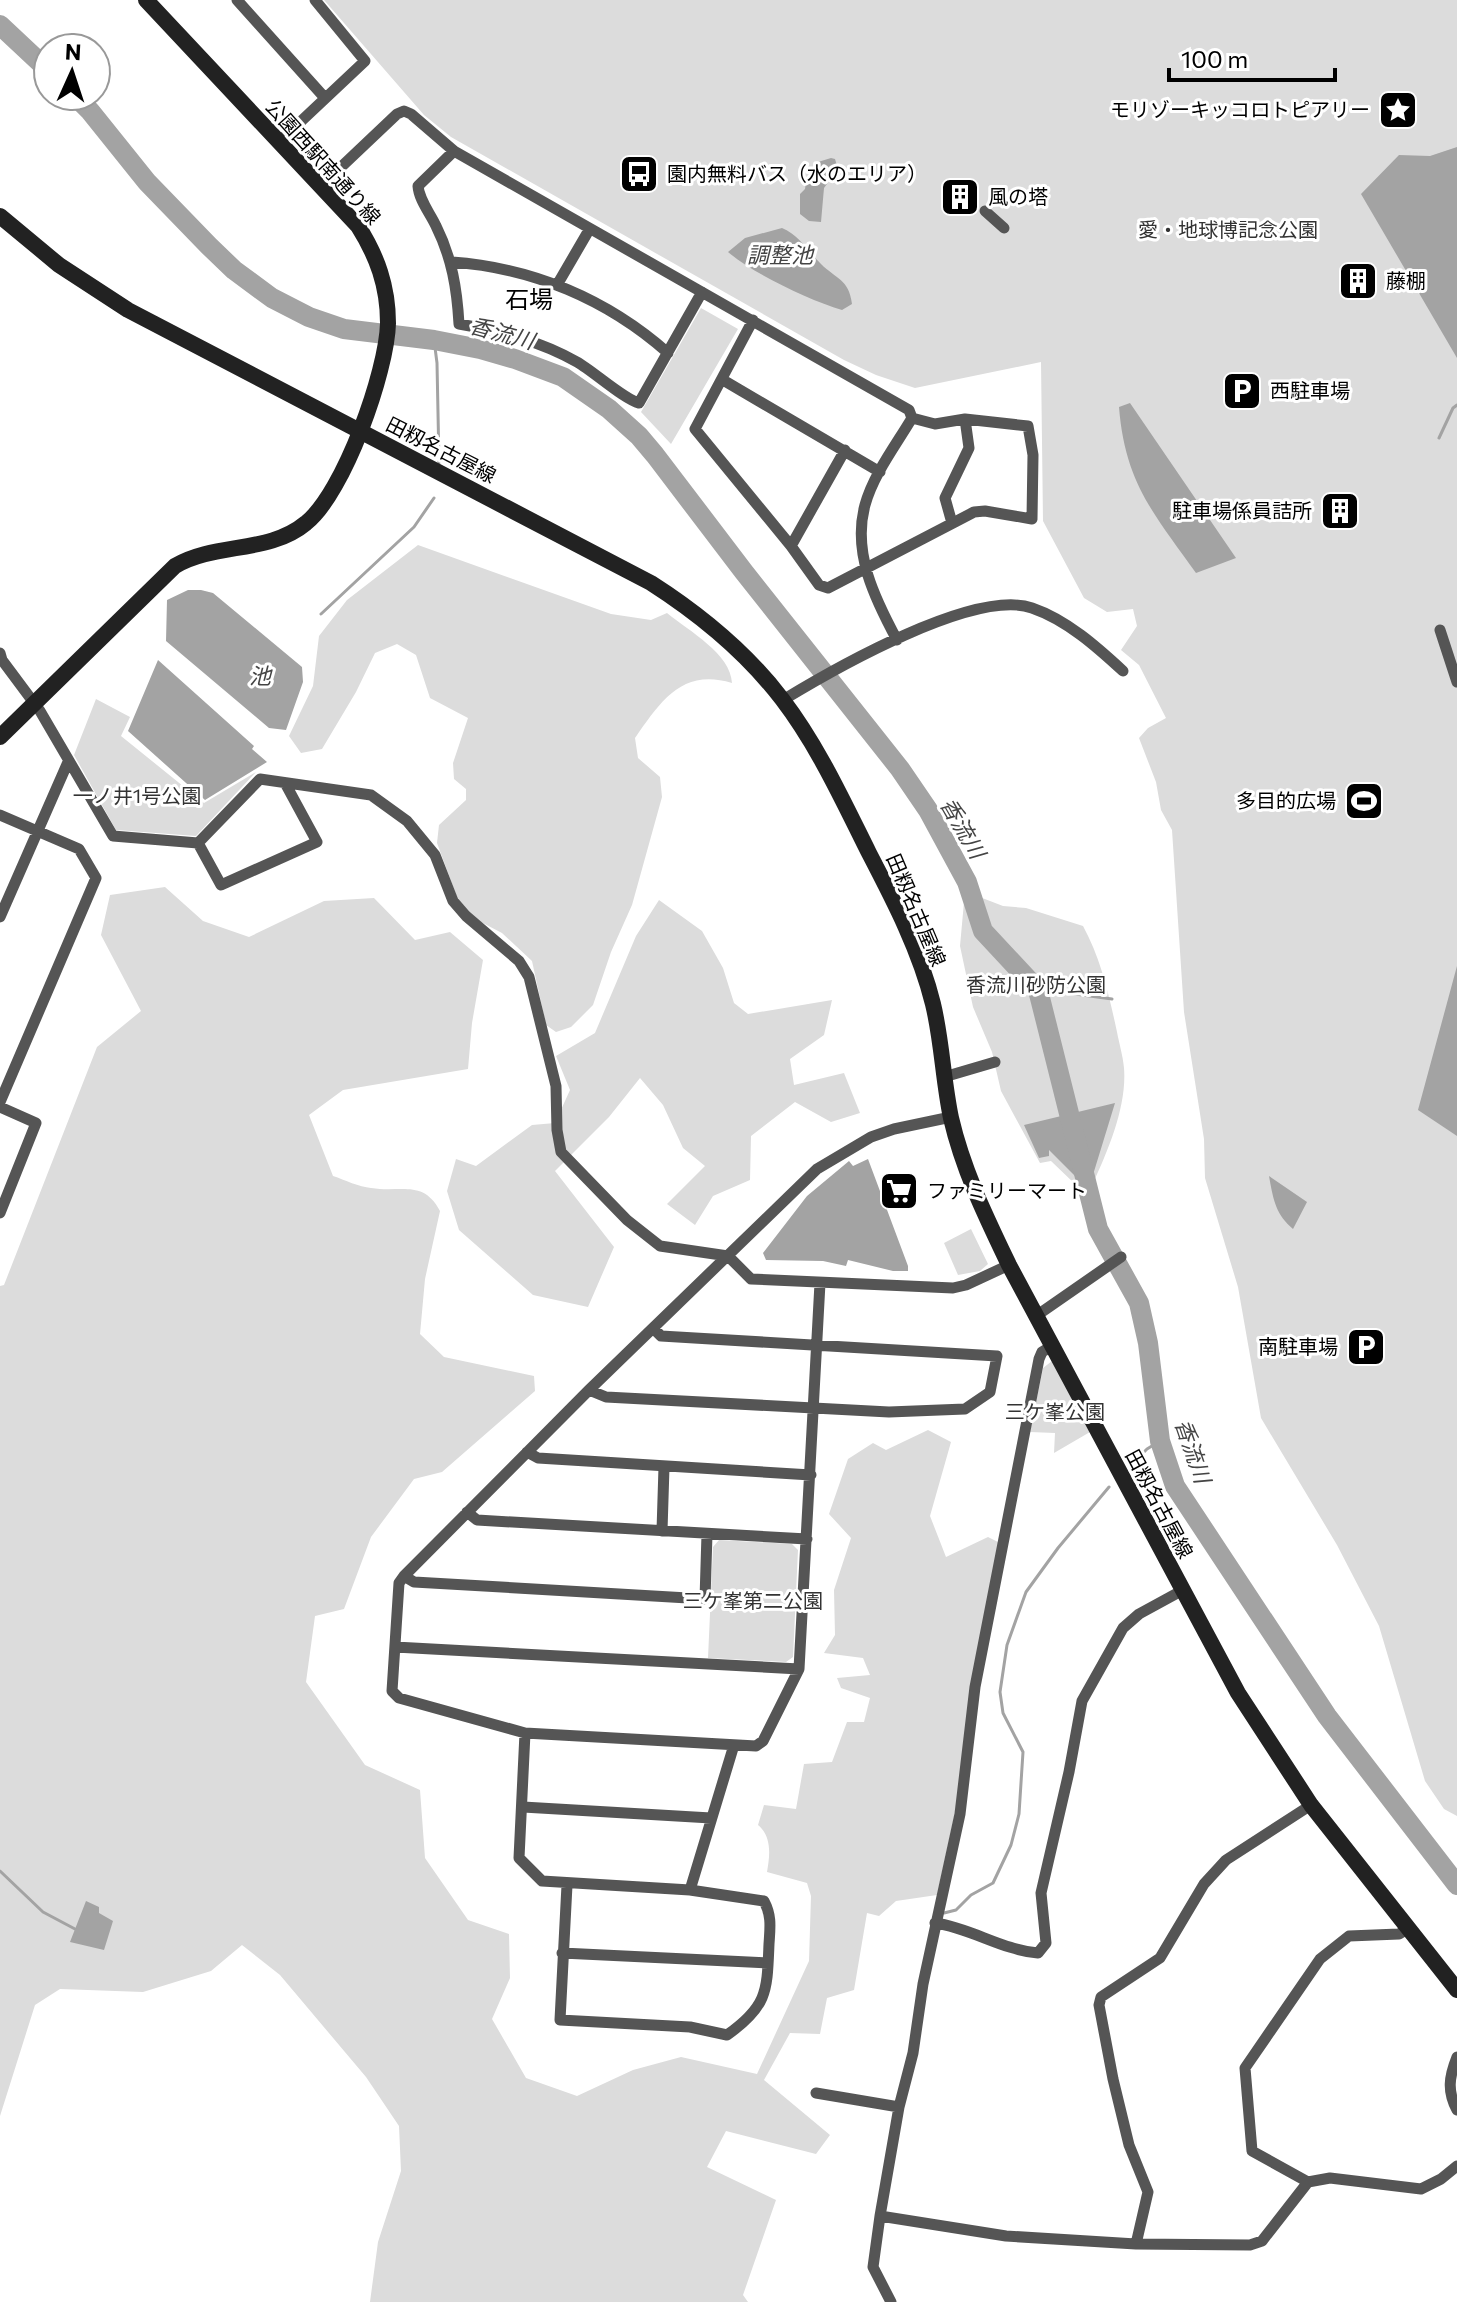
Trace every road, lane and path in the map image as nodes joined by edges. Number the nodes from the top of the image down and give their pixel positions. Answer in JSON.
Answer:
{"nodes":[{"id":1,"x":146,"y":0,"type":"edge"},
{"id":2,"x":237,"y":0,"type":"edge"},
{"id":3,"x":315,"y":0,"type":"edge"},
{"id":4,"x":325,"y":98,"type":"junction"},
{"id":5,"x":280,"y":141,"type":"junction"},
{"id":6,"x":454,"y":151,"type":"junction"},
{"id":7,"x":321,"y":186,"type":"junction"},
{"id":8,"x":985,"y":211,"type":"dead end"},
{"id":9,"x":0,"y":216,"type":"edge"},
{"id":10,"x":1004,"y":228,"type":"dead end"},
{"id":11,"x":589,"y":230,"type":"junction"},
{"id":12,"x":452,"y":262,"type":"junction"},
{"id":13,"x":557,"y":285,"type":"junction"},
{"id":14,"x":702,"y":292,"type":"junction"},
{"id":15,"x":753,"y":320,"type":"junction"},
{"id":16,"x":668,"y":353,"type":"junction"},
{"id":17,"x":723,"y":380,"type":"junction"},
{"id":18,"x":912,"y":418,"type":"junction"},
{"id":19,"x":965,"y":419,"type":"junction"},
{"id":20,"x":360,"y":431,"type":"junction"},
{"id":21,"x":845,"y":450,"type":"junction"},
{"id":22,"x":880,"y":472,"type":"junction"},
{"id":23,"x":952,"y":523,"type":"junction"},
{"id":24,"x":791,"y":546,"type":"junction"},
{"id":25,"x":865,"y":569,"type":"junction"},
{"id":26,"x":1440,"y":630,"type":"dead end"},
{"id":27,"x":897,"y":640,"type":"junction"},
{"id":28,"x":1,"y":658,"type":"edge"},
{"id":29,"x":1123,"y":671,"type":"dead end"},
{"id":30,"x":1457,"y":682,"type":"edge"},
{"id":31,"x":783,"y":700,"type":"junction"},
{"id":32,"x":34,"y":705,"type":"junction"},
{"id":33,"x":0,"y":737,"type":"edge"},
{"id":34,"x":68,"y":762,"type":"junction"},
{"id":35,"x":285,"y":783,"type":"junction"},
{"id":36,"x":0,"y":815,"type":"edge"},
{"id":37,"x":38,"y":831,"type":"junction"},
{"id":38,"x":198,"y":843,"type":"junction"},
{"id":39,"x":6,"y":888,"type":"edge"},
{"id":40,"x":0,"y":917,"type":"edge"},
{"id":41,"x":995,"y":1062,"type":"dead end"},
{"id":42,"x":944,"y":1077,"type":"junction"},
{"id":43,"x":0,"y":1105,"type":"edge"},
{"id":44,"x":951,"y":1117,"type":"junction"},
{"id":45,"x":6,"y":1183,"type":"edge"},
{"id":46,"x":0,"y":1213,"type":"edge"},
{"id":47,"x":728,"y":1256,"type":"junction"},
{"id":48,"x":1121,"y":1257,"type":"dead end"},
{"id":49,"x":1009,"y":1265,"type":"junction"},
{"id":50,"x":820,"y":1283,"type":"junction"},
{"id":51,"x":1036,"y":1316,"type":"junction"},
{"id":52,"x":653,"y":1328,"type":"junction"},
{"id":53,"x":817,"y":1344,"type":"junction"},
{"id":54,"x":1052,"y":1346,"type":"junction"},
{"id":55,"x":589,"y":1390,"type":"junction"},
{"id":56,"x":815,"y":1409,"type":"junction"},
{"id":57,"x":527,"y":1452,"type":"junction"},
{"id":58,"x":664,"y":1467,"type":"junction"},
{"id":59,"x":811,"y":1475,"type":"junction"},
{"id":60,"x":467,"y":1512,"type":"junction"},
{"id":61,"x":662,"y":1531,"type":"junction"},
{"id":62,"x":707,"y":1534,"type":"junction"},
{"id":63,"x":807,"y":1539,"type":"junction"},
{"id":64,"x":404,"y":1576,"type":"junction"},
{"id":65,"x":1183,"y":1590,"type":"junction"},
{"id":66,"x":395,"y":1647,"type":"junction"},
{"id":67,"x":799,"y":1669,"type":"junction"},
{"id":68,"x":525,"y":1733,"type":"junction"},
{"id":69,"x":734,"y":1745,"type":"junction"},
{"id":70,"x":1311,"y":1805,"type":"junction"},
{"id":71,"x":523,"y":1807,"type":"junction"},
{"id":72,"x":711,"y":1818,"type":"junction"},
{"id":73,"x":567,"y":1885,"type":"junction"},
{"id":74,"x":690,"y":1890,"type":"junction"},
{"id":75,"x":935,"y":1923,"type":"junction"},
{"id":76,"x":1409,"y":1928,"type":"junction"},
{"id":77,"x":562,"y":1953,"type":"junction"},
{"id":78,"x":768,"y":1963,"type":"junction"},
{"id":79,"x":1457,"y":1990,"type":"edge"},
{"id":80,"x":1457,"y":2057,"type":"edge"},
{"id":81,"x":816,"y":2093,"type":"dead end"},
{"id":82,"x":899,"y":2107,"type":"junction"},
{"id":83,"x":1457,"y":2110,"type":"edge"},
{"id":84,"x":1457,"y":2166,"type":"edge"},
{"id":85,"x":1308,"y":2182,"type":"junction"},
{"id":86,"x":880,"y":2216,"type":"junction"},
{"id":87,"x":1136,"y":2244,"type":"junction"},
{"id":88,"x":891,"y":2302,"type":"edge"}],
"edges":[{"from":1,"to":5,"type":"main road","name":"公園西駅南通り線"},
{"from":2,"to":4,"type":"street"},
{"from":3,"to":4,"type":"street"},
{"from":4,"to":5,"type":"street"},
{"from":5,"to":7,"type":"main road","name":"公園西駅南通り線"},
{"from":6,"to":7,"type":"street"},
{"from":6,"to":11,"type":"street"},
{"from":6,"to":12,"type":"street"},
{"from":7,"to":20,"type":"main road","name":"公園西駅南通り線"},
{"from":8,"to":10,"type":"street"},
{"from":9,"to":20,"type":"main road","name":"田籾名古屋線"},
{"from":11,"to":13,"type":"street"},
{"from":11,"to":14,"type":"street"},
{"from":12,"to":13,"type":"street"},
{"from":12,"to":16,"type":"street"},
{"from":13,"to":16,"type":"street"},
{"from":14,"to":15,"type":"street"},
{"from":14,"to":16,"type":"street"},
{"from":15,"to":17,"type":"street"},
{"from":15,"to":18,"type":"street"},
{"from":17,"to":21,"type":"street"},
{"from":17,"to":24,"type":"street"},
{"from":18,"to":19,"type":"street"},
{"from":18,"to":22,"type":"street"},
{"from":19,"to":23,"type":"street"},
{"from":19,"to":23,"type":"street"},
{"from":20,"to":31,"type":"main road","name":"田籾名古屋線"},
{"from":20,"to":32,"type":"main road","name":"公園西駅南通り線"},
{"from":21,"to":22,"type":"street"},
{"from":21,"to":24,"type":"street"},
{"from":22,"to":25,"type":"street"},
{"from":23,"to":25,"type":"street"},
{"from":24,"to":25,"type":"street"},
{"from":25,"to":27,"type":"street"},
{"from":26,"to":30,"type":"street"},
{"from":27,"to":29,"type":"street"},
{"from":27,"to":31,"type":"street"},
{"from":28,"to":32,"type":"street"},
{"from":31,"to":42,"type":"main road","name":"田籾名古屋線"},
{"from":32,"to":33,"type":"main road","name":"公園西駅南通り線"},
{"from":32,"to":34,"type":"street"},
{"from":34,"to":37,"type":"street"},
{"from":34,"to":38,"type":"street"},
{"from":35,"to":38,"type":"street"},
{"from":35,"to":38,"type":"street"},
{"from":35,"to":47,"type":"street"},
{"from":36,"to":37,"type":"street"},
{"from":37,"to":39,"type":"street"},
{"from":37,"to":43,"type":"street"},
{"from":39,"to":40,"type":"street"},
{"from":41,"to":42,"type":"street"},
{"from":42,"to":44,"type":"main road","name":"田籾名古屋線"},
{"from":43,"to":45,"type":"street"},
{"from":44,"to":47,"type":"street"},
{"from":44,"to":49,"type":"main road","name":"田籾名古屋線"},
{"from":45,"to":46,"type":"street"},
{"from":47,"to":50,"type":"street"},
{"from":47,"to":52,"type":"street"},
{"from":48,"to":51,"type":"street"},
{"from":49,"to":50,"type":"street"},
{"from":49,"to":51,"type":"main road","name":"田籾名古屋線"},
{"from":50,"to":53,"type":"street"},
{"from":51,"to":54,"type":"main road","name":"田籾名古屋線"},
{"from":52,"to":53,"type":"street"},
{"from":52,"to":55,"type":"street"},
{"from":53,"to":56,"type":"street"},
{"from":53,"to":56,"type":"street"},
{"from":54,"to":65,"type":"main road","name":"田籾名古屋線"},
{"from":54,"to":75,"type":"street"},
{"from":55,"to":56,"type":"street"},
{"from":55,"to":57,"type":"street"},
{"from":56,"to":59,"type":"street"},
{"from":57,"to":58,"type":"street"},
{"from":57,"to":60,"type":"street"},
{"from":58,"to":59,"type":"street"},
{"from":58,"to":61,"type":"street"},
{"from":59,"to":63,"type":"street"},
{"from":60,"to":61,"type":"street"},
{"from":60,"to":64,"type":"street"},
{"from":61,"to":62,"type":"street"},
{"from":62,"to":63,"type":"street"},
{"from":62,"to":64,"type":"street"},
{"from":63,"to":67,"type":"street"},
{"from":64,"to":66,"type":"street"},
{"from":65,"to":70,"type":"main road","name":"田籾名古屋線"},
{"from":65,"to":75,"type":"street"},
{"from":66,"to":67,"type":"street"},
{"from":66,"to":68,"type":"street"},
{"from":67,"to":69,"type":"street"},
{"from":68,"to":69,"type":"street"},
{"from":68,"to":71,"type":"street"},
{"from":69,"to":72,"type":"street"},
{"from":70,"to":76,"type":"main road","name":"田籾名古屋線"},
{"from":70,"to":87,"type":"street"},
{"from":71,"to":72,"type":"street"},
{"from":71,"to":73,"type":"street"},
{"from":72,"to":74,"type":"street"},
{"from":73,"to":74,"type":"street"},
{"from":73,"to":77,"type":"street"},
{"from":74,"to":78,"type":"street"},
{"from":75,"to":82,"type":"street"},
{"from":76,"to":79,"type":"main road","name":"田籾名古屋線"},
{"from":76,"to":85,"type":"street"},
{"from":77,"to":78,"type":"street"},
{"from":77,"to":78,"type":"street"},
{"from":80,"to":83,"type":"street"},
{"from":81,"to":82,"type":"street"},
{"from":82,"to":86,"type":"street"},
{"from":84,"to":85,"type":"street"},
{"from":85,"to":87,"type":"street"},
{"from":86,"to":87,"type":"street"},
{"from":86,"to":88,"type":"street"}]}
